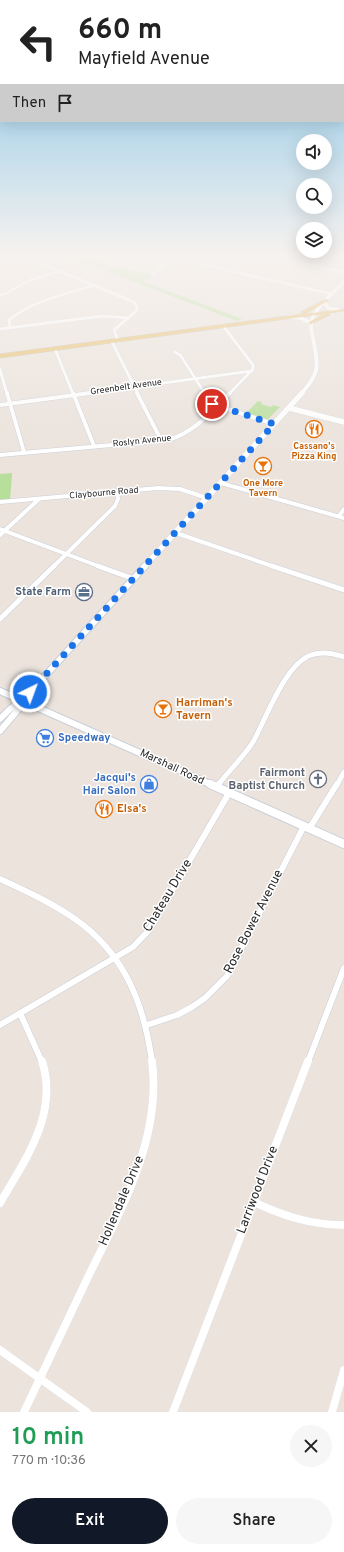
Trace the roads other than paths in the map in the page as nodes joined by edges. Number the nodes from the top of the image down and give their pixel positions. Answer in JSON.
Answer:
{"nodes":[{"id":1,"x":8,"y":323,"type":"edge"},
{"id":2,"x":51,"y":323,"type":"edge"},
{"id":3,"x":122,"y":323,"type":"edge"},
{"id":4,"x":251,"y":323,"type":"edge"},
{"id":5,"x":311,"y":323,"type":"edge"},
{"id":6,"x":224,"y":327,"type":"junction"},
{"id":7,"x":10,"y":328,"type":"junction"},
{"id":8,"x":0,"y":329,"type":"edge"},
{"id":9,"x":118,"y":341,"type":"junction"},
{"id":10,"x":112,"y":342,"type":"junction"},
{"id":11,"x":55,"y":349,"type":"junction"},
{"id":12,"x":175,"y":352,"type":"dead end"},
{"id":13,"x":0,"y":356,"type":"edge"},
{"id":14,"x":0,"y":369,"type":"edge"},
{"id":15,"x":252,"y":371,"type":"junction"},
{"id":16,"x":194,"y":378,"type":"junction"},
{"id":17,"x":134,"y":386,"type":"junction"},
{"id":18,"x":73,"y":395,"type":"junction"},
{"id":19,"x":10,"y":404,"type":"junction"},
{"id":20,"x":0,"y":405,"type":"edge"},
{"id":21,"x":216,"y":407,"type":"junction"},
{"id":22,"x":289,"y":408,"type":"junction"},
{"id":23,"x":344,"y":422,"type":"edge"},
{"id":24,"x":274,"y":424,"type":"junction"},
{"id":25,"x":161,"y":440,"type":"junction"},
{"id":26,"x":94,"y":446,"type":"junction"},
{"id":27,"x":24,"y":452,"type":"junction"},
{"id":28,"x":0,"y":454,"type":"edge"},
{"id":29,"x":221,"y":483,"type":"junction"},
{"id":30,"x":117,"y":492,"type":"junction"},
{"id":31,"x":207,"y":498,"type":"junction"},
{"id":32,"x":39,"y":499,"type":"junction"},
{"id":33,"x":0,"y":502,"type":"edge"},
{"id":34,"x":344,"y":509,"type":"edge"},
{"id":35,"x":339,"y":516,"type":"junction"},
{"id":36,"x":344,"y":518,"type":"edge"},
{"id":37,"x":2,"y":530,"type":"edge"},
{"id":38,"x":176,"y":533,"type":"junction"},
{"id":39,"x":0,"y":534,"type":"edge"},
{"id":40,"x":66,"y":554,"type":"junction"},
{"id":41,"x":134,"y":579,"type":"junction"},
{"id":42,"x":344,"y":590,"type":"edge"},
{"id":43,"x":0,"y":619,"type":"edge"},
{"id":44,"x":344,"y":656,"type":"edge"},
{"id":45,"x":0,"y":690,"type":"edge"},
{"id":46,"x":23,"y":700,"type":"junction"},
{"id":47,"x":0,"y":719,"type":"edge"},
{"id":48,"x":0,"y":731,"type":"edge"},
{"id":49,"x":344,"y":772,"type":"edge"},
{"id":50,"x":217,"y":788,"type":"junction"},
{"id":51,"x":229,"y":793,"type":"junction"},
{"id":52,"x":306,"y":828,"type":"junction"},
{"id":53,"x":344,"y":844,"type":"edge"},
{"id":54,"x":0,"y":879,"type":"edge"},
{"id":55,"x":115,"y":958,"type":"junction"},
{"id":56,"x":344,"y":968,"type":"edge"},
{"id":57,"x":20,"y":1014,"type":"junction"},
{"id":58,"x":0,"y":1025,"type":"edge"},
{"id":59,"x":147,"y":1025,"type":"junction"},
{"id":60,"x":254,"y":1202,"type":"junction"},
{"id":61,"x":0,"y":1204,"type":"edge"},
{"id":62,"x":344,"y":1225,"type":"edge"},
{"id":63,"x":0,"y":1350,"type":"edge"},
{"id":64,"x":344,"y":1370,"type":"edge"},
{"id":65,"x":40,"y":1378,"type":"junction"},
{"id":66,"x":24,"y":1412,"type":"edge"},
{"id":67,"x":87,"y":1412,"type":"edge"},
{"id":68,"x":173,"y":1412,"type":"edge"},
{"id":69,"x":332,"y":1412,"type":"edge"}],
"edges":[{"from":1,"to":7,"type":"street"},
{"from":2,"to":7,"type":"street"},
{"from":3,"to":9,"type":"street"},
{"from":4,"to":6,"type":"main road"},
{"from":5,"to":22,"type":"main road"},
{"from":6,"to":9,"type":"main road"},
{"from":6,"to":15,"type":"street"},
{"from":7,"to":8,"type":"street"},
{"from":9,"to":10,"type":"main road"},
{"from":10,"to":11,"type":"main road"},
{"from":10,"to":17,"type":"street"},
{"from":11,"to":13,"type":"main road"},
{"from":11,"to":18,"type":"street"},
{"from":12,"to":16,"type":"street"},
{"from":14,"to":19,"type":"street"},
{"from":15,"to":16,"type":"street","name":"Greenbelt Avenue"},
{"from":15,"to":21,"type":"street","name":"Roslyn Avenue"},
{"from":16,"to":17,"type":"street","name":"Greenbelt Avenue"},
{"from":16,"to":21,"type":"street"},
{"from":17,"to":18,"type":"street","name":"Greenbelt Avenue"},
{"from":17,"to":25,"type":"street"},
{"from":18,"to":19,"type":"street","name":"Greenbelt Avenue"},
{"from":18,"to":26,"type":"street"},
{"from":19,"to":20,"type":"street","name":"Greenbelt Avenue"},
{"from":19,"to":27,"type":"street"},
{"from":21,"to":24,"type":"street"},
{"from":21,"to":25,"type":"street","name":"Roslyn Avenue"},
{"from":22,"to":23,"type":"main road"},
{"from":22,"to":24,"type":"main road"},
{"from":24,"to":29,"type":"main road"},
{"from":25,"to":26,"type":"street","name":"Roslyn Avenue"},
{"from":26,"to":27,"type":"street","name":"Roslyn Avenue"},
{"from":27,"to":28,"type":"street","name":"Roslyn Avenue"},
{"from":29,"to":31,"type":"main road"},
{"from":29,"to":35,"type":"street"},
{"from":30,"to":31,"type":"street","name":"Claybourne Road"},
{"from":30,"to":32,"type":"street","name":"Claybourne Road"},
{"from":30,"to":40,"type":"street"},
{"from":31,"to":38,"type":"main road"},
{"from":32,"to":33,"type":"street","name":"Claybourne Road"},
{"from":32,"to":37,"type":"street"},
{"from":34,"to":35,"type":"street"},
{"from":35,"to":36,"type":"street"},
{"from":37,"to":39,"type":"street"},
{"from":37,"to":40,"type":"street"},
{"from":38,"to":41,"type":"main road"},
{"from":38,"to":42,"type":"street"},
{"from":40,"to":41,"type":"street"},
{"from":40,"to":43,"type":"street"},
{"from":41,"to":46,"type":"main road"},
{"from":44,"to":50,"type":"street"},
{"from":45,"to":46,"type":"main road","name":"Marshall Road"},
{"from":46,"to":47,"type":"main road"},
{"from":46,"to":48,"type":"main road"},
{"from":46,"to":50,"type":"main road","name":"Marshall Road"},
{"from":49,"to":52,"type":"street","name":"Rose Bower Avenue"},
{"from":50,"to":51,"type":"main road","name":"Marshall Road"},
{"from":51,"to":52,"type":"main road","name":"Marshall Road"},
{"from":51,"to":55,"type":"street","name":"Chateau Drive"},
{"from":52,"to":53,"type":"main road","name":"Marshall Road"},
{"from":52,"to":59,"type":"street","name":"Rose Bower Avenue"},
{"from":54,"to":55,"type":"street","name":"Hollendale Drive"},
{"from":55,"to":57,"type":"street","name":"Chateau Drive"},
{"from":55,"to":59,"type":"street","name":"Hollendale Drive"},
{"from":56,"to":60,"type":"street","name":"Larriwood Drive"},
{"from":57,"to":58,"type":"street","name":"Chateau Drive"},
{"from":57,"to":61,"type":"street"},
{"from":59,"to":65,"type":"street","name":"Hollendale Drive"},
{"from":60,"to":62,"type":"street"},
{"from":60,"to":68,"type":"street","name":"Larriwood Drive"},
{"from":63,"to":65,"type":"street"},
{"from":64,"to":69,"type":"street"},
{"from":65,"to":66,"type":"street","name":"Hollendale Drive"},
{"from":65,"to":67,"type":"street"}]}
